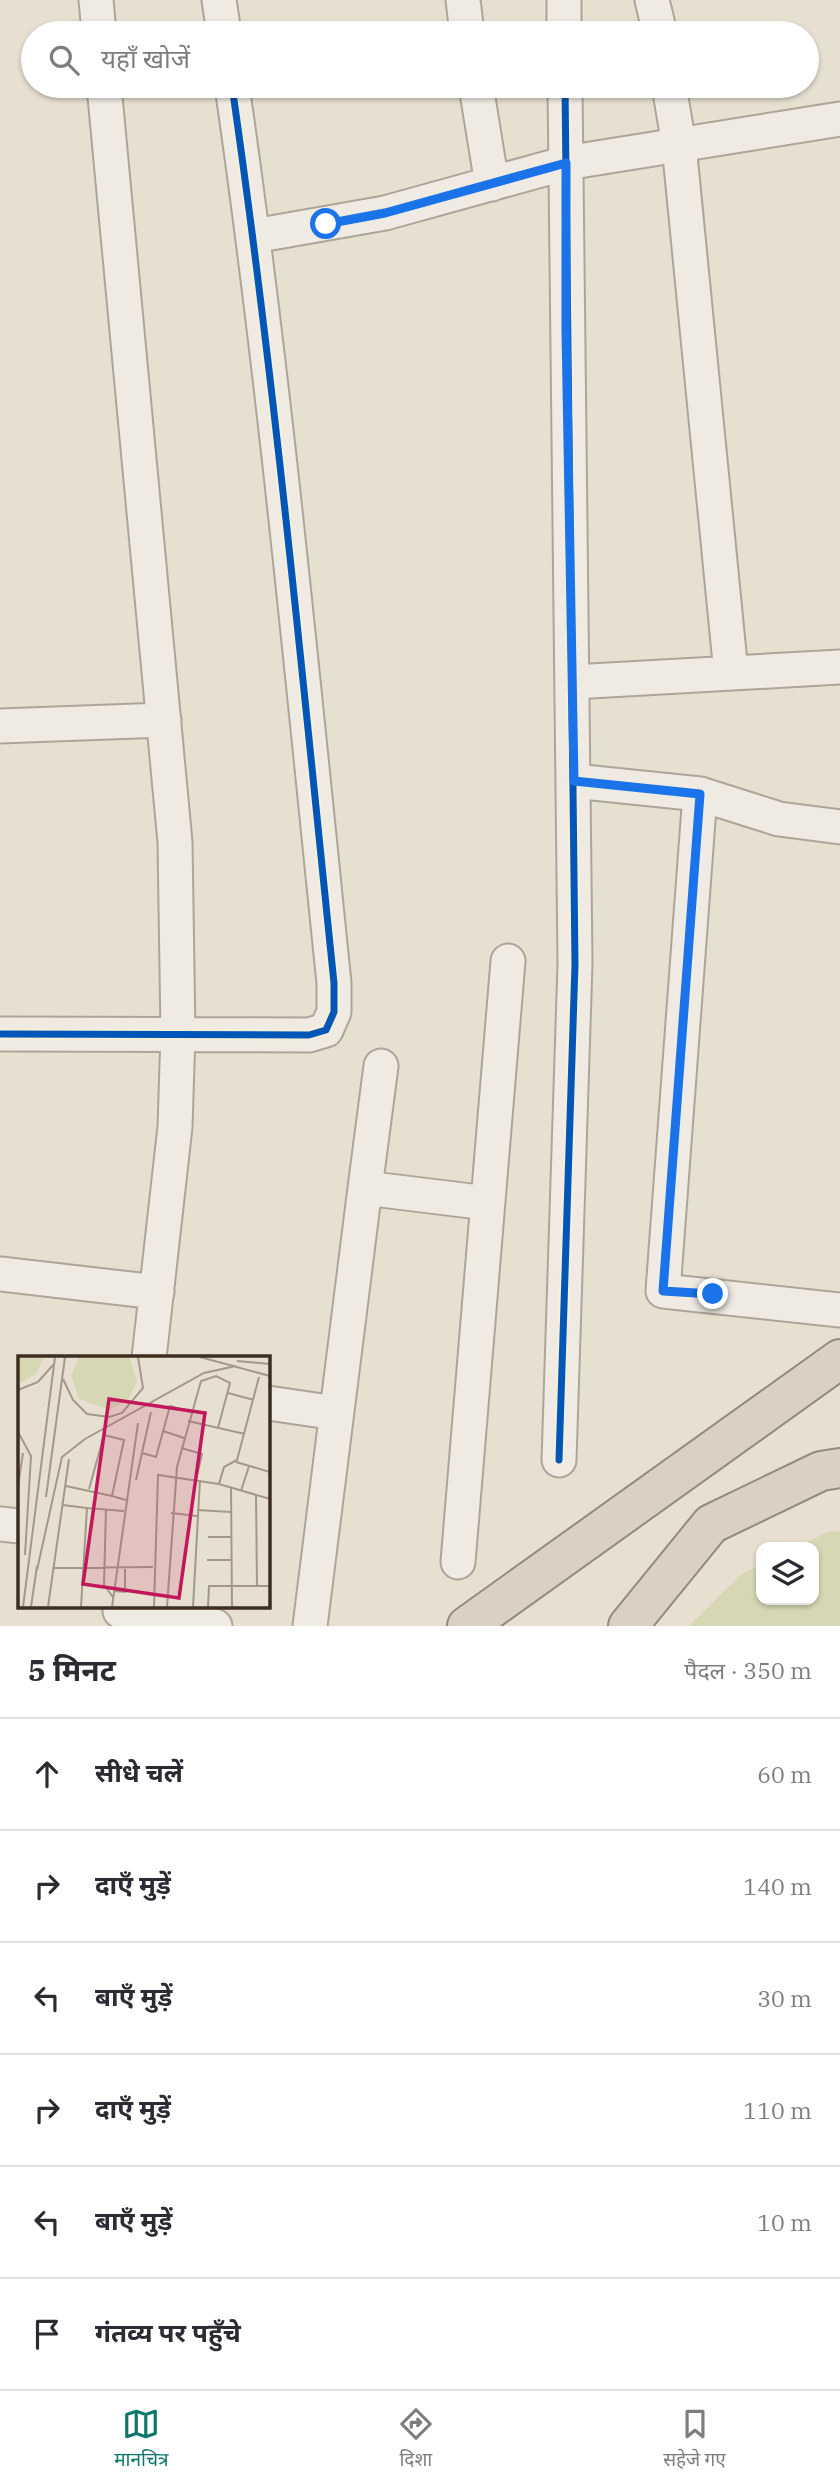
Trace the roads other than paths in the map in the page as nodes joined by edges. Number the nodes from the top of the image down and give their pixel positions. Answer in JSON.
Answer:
{"nodes":[{"id":1,"x":96,"y":0,"type":"edge"},
{"id":2,"x":219,"y":0,"type":"edge"},
{"id":3,"x":463,"y":0,"type":"edge"},
{"id":4,"x":564,"y":0,"type":"edge"},
{"id":5,"x":652,"y":0,"type":"edge"},
{"id":6,"x":98,"y":21,"type":"edge"},
{"id":7,"x":222,"y":21,"type":"edge"},
{"id":8,"x":466,"y":21,"type":"edge"},
{"id":9,"x":564,"y":21,"type":"edge"},
{"id":10,"x":657,"y":21,"type":"edge"},
{"id":11,"x":105,"y":98,"type":"edge"},
{"id":12,"x":234,"y":98,"type":"edge"},
{"id":13,"x":478,"y":98,"type":"edge"},
{"id":14,"x":565,"y":98,"type":"edge"},
{"id":15,"x":671,"y":98,"type":"edge"},
{"id":16,"x":840,"y":119,"type":"edge"},
{"id":17,"x":679,"y":145,"type":"junction"},
{"id":18,"x":566,"y":163,"type":"junction"},
{"id":19,"x":492,"y":184,"type":"junction"},
{"id":20,"x":254,"y":236,"type":"junction"},
{"id":21,"x":840,"y":667,"type":"edge"},
{"id":22,"x":731,"y":673,"type":"junction"},
{"id":23,"x":573,"y":682,"type":"junction"},
{"id":24,"x":164,"y":720,"type":"junction"},
{"id":25,"x":0,"y":726,"type":"edge"},
{"id":26,"x":574,"y":781,"type":"junction"},
{"id":27,"x":700,"y":794,"type":"junction"},
{"id":28,"x":840,"y":827,"type":"edge"},
{"id":29,"x":508,"y":961,"type":"dead end"},
{"id":30,"x":0,"y":1034,"type":"edge"},
{"id":31,"x":178,"y":1034,"type":"junction"},
{"id":32,"x":382,"y":1066,"type":"dead end"},
{"id":33,"x":365,"y":1188,"type":"junction"},
{"id":34,"x":487,"y":1203,"type":"junction"},
{"id":35,"x":0,"y":1274,"type":"edge"},
{"id":36,"x":157,"y":1292,"type":"junction"},
{"id":37,"x":840,"y":1310,"type":"edge"},
{"id":38,"x":149,"y":1356,"type":"edge"},
{"id":39,"x":840,"y":1359,"type":"edge"},
{"id":40,"x":270,"y":1403,"type":"edge"},
{"id":41,"x":336,"y":1413,"type":"junction"},
{"id":42,"x":559,"y":1460,"type":"dead end"},
{"id":43,"x":840,"y":1468,"type":"edge"},
{"id":44,"x":0,"y":1524,"type":"edge"},
{"id":45,"x":18,"y":1526,"type":"edge"},
{"id":46,"x":458,"y":1562,"type":"dead end"},
{"id":47,"x":119,"y":1615,"type":"edge"},
{"id":48,"x":215,"y":1626,"type":"edge"},
{"id":49,"x":310,"y":1626,"type":"edge"},
{"id":50,"x":467,"y":1626,"type":"edge"},
{"id":51,"x":628,"y":1626,"type":"edge"}],
"edges":[{"from":1,"to":6,"type":"street"},
{"from":2,"to":7,"type":"street"},
{"from":3,"to":8,"type":"street"},
{"from":4,"to":9,"type":"street"},
{"from":5,"to":10,"type":"street"},
{"from":11,"to":24,"type":"street"},
{"from":12,"to":20,"type":"street"},
{"from":13,"to":19,"type":"street"},
{"from":14,"to":18,"type":"street"},
{"from":15,"to":17,"type":"street"},
{"from":16,"to":17,"type":"street"},
{"from":17,"to":18,"type":"street"},
{"from":17,"to":22,"type":"street"},
{"from":18,"to":19,"type":"street"},
{"from":18,"to":23,"type":"street"},
{"from":19,"to":20,"type":"street"},
{"from":20,"to":31,"type":"street"},
{"from":21,"to":22,"type":"street"},
{"from":22,"to":23,"type":"street"},
{"from":23,"to":26,"type":"street"},
{"from":24,"to":25,"type":"street"},
{"from":24,"to":31,"type":"street"},
{"from":26,"to":27,"type":"street"},
{"from":26,"to":42,"type":"street"},
{"from":27,"to":28,"type":"street"},
{"from":27,"to":37,"type":"street"},
{"from":29,"to":34,"type":"street"},
{"from":30,"to":31,"type":"street"},
{"from":31,"to":36,"type":"street"},
{"from":32,"to":33,"type":"street"},
{"from":33,"to":34,"type":"street"},
{"from":33,"to":41,"type":"street"},
{"from":34,"to":46,"type":"street"},
{"from":35,"to":36,"type":"street"},
{"from":36,"to":38,"type":"street"},
{"from":39,"to":50,"type":"highway"},
{"from":40,"to":41,"type":"street"},
{"from":41,"to":49,"type":"street"},
{"from":43,"to":51,"type":"highway"},
{"from":44,"to":45,"type":"street"},
{"from":47,"to":48,"type":"street"}]}
